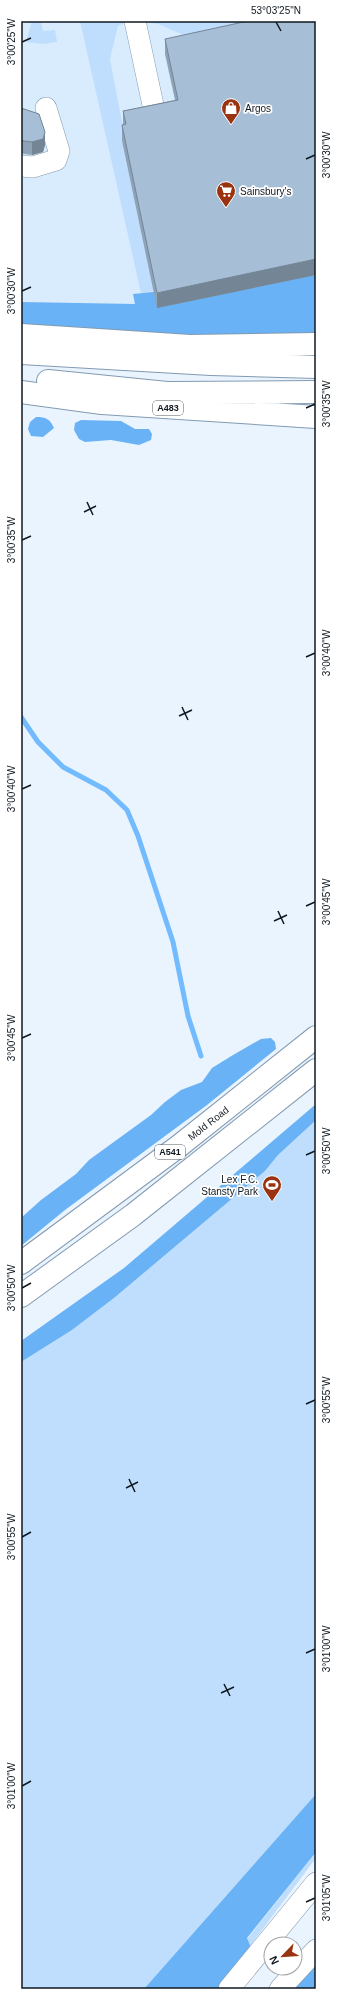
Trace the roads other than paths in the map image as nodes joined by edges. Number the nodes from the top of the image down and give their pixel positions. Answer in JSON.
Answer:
{"nodes":[{"id":1,"x":135,"y":21,"type":"edge"},
{"id":2,"x":153,"y":105,"type":"edge"},
{"id":3,"x":46,"y":108,"type":"dead end"},
{"id":4,"x":21,"y":166,"type":"edge"},
{"id":5,"x":21,"y":335,"type":"edge"},
{"id":6,"x":316,"y":344,"type":"edge"},
{"id":7,"x":21,"y":353,"type":"edge"},
{"id":8,"x":316,"y":367,"type":"edge"},
{"id":9,"x":21,"y":378,"type":"edge"},
{"id":10,"x":21,"y":392,"type":"edge"},
{"id":11,"x":316,"y":392,"type":"edge"},
{"id":12,"x":316,"y":417,"type":"edge"},
{"id":13,"x":316,"y":1037,"type":"edge"},
{"id":14,"x":316,"y":1070,"type":"edge"},
{"id":15,"x":21,"y":1263,"type":"edge"},
{"id":16,"x":21,"y":1296,"type":"edge"},
{"id":17,"x":316,"y":1883,"type":"edge"},
{"id":18,"x":316,"y":1950,"type":"edge"},
{"id":19,"x":229,"y":1989,"type":"edge"},
{"id":20,"x":280,"y":1989,"type":"edge"}],
"edges":[{"from":1,"to":2,"type":"street"},
{"from":3,"to":4,"type":"street"},
{"from":5,"to":6,"type":"main road"},
{"from":7,"to":8,"type":"main road"},
{"from":9,"to":11,"type":"main road","number":"A483"},
{"from":10,"to":12,"type":"main road","number":"A483"},
{"from":13,"to":15,"type":"main road","name":"Mold Road","number":"A541"},
{"from":14,"to":16,"type":"main road","number":"A541"},
{"from":17,"to":19,"type":"street"},
{"from":18,"to":20,"type":"street"}]}
